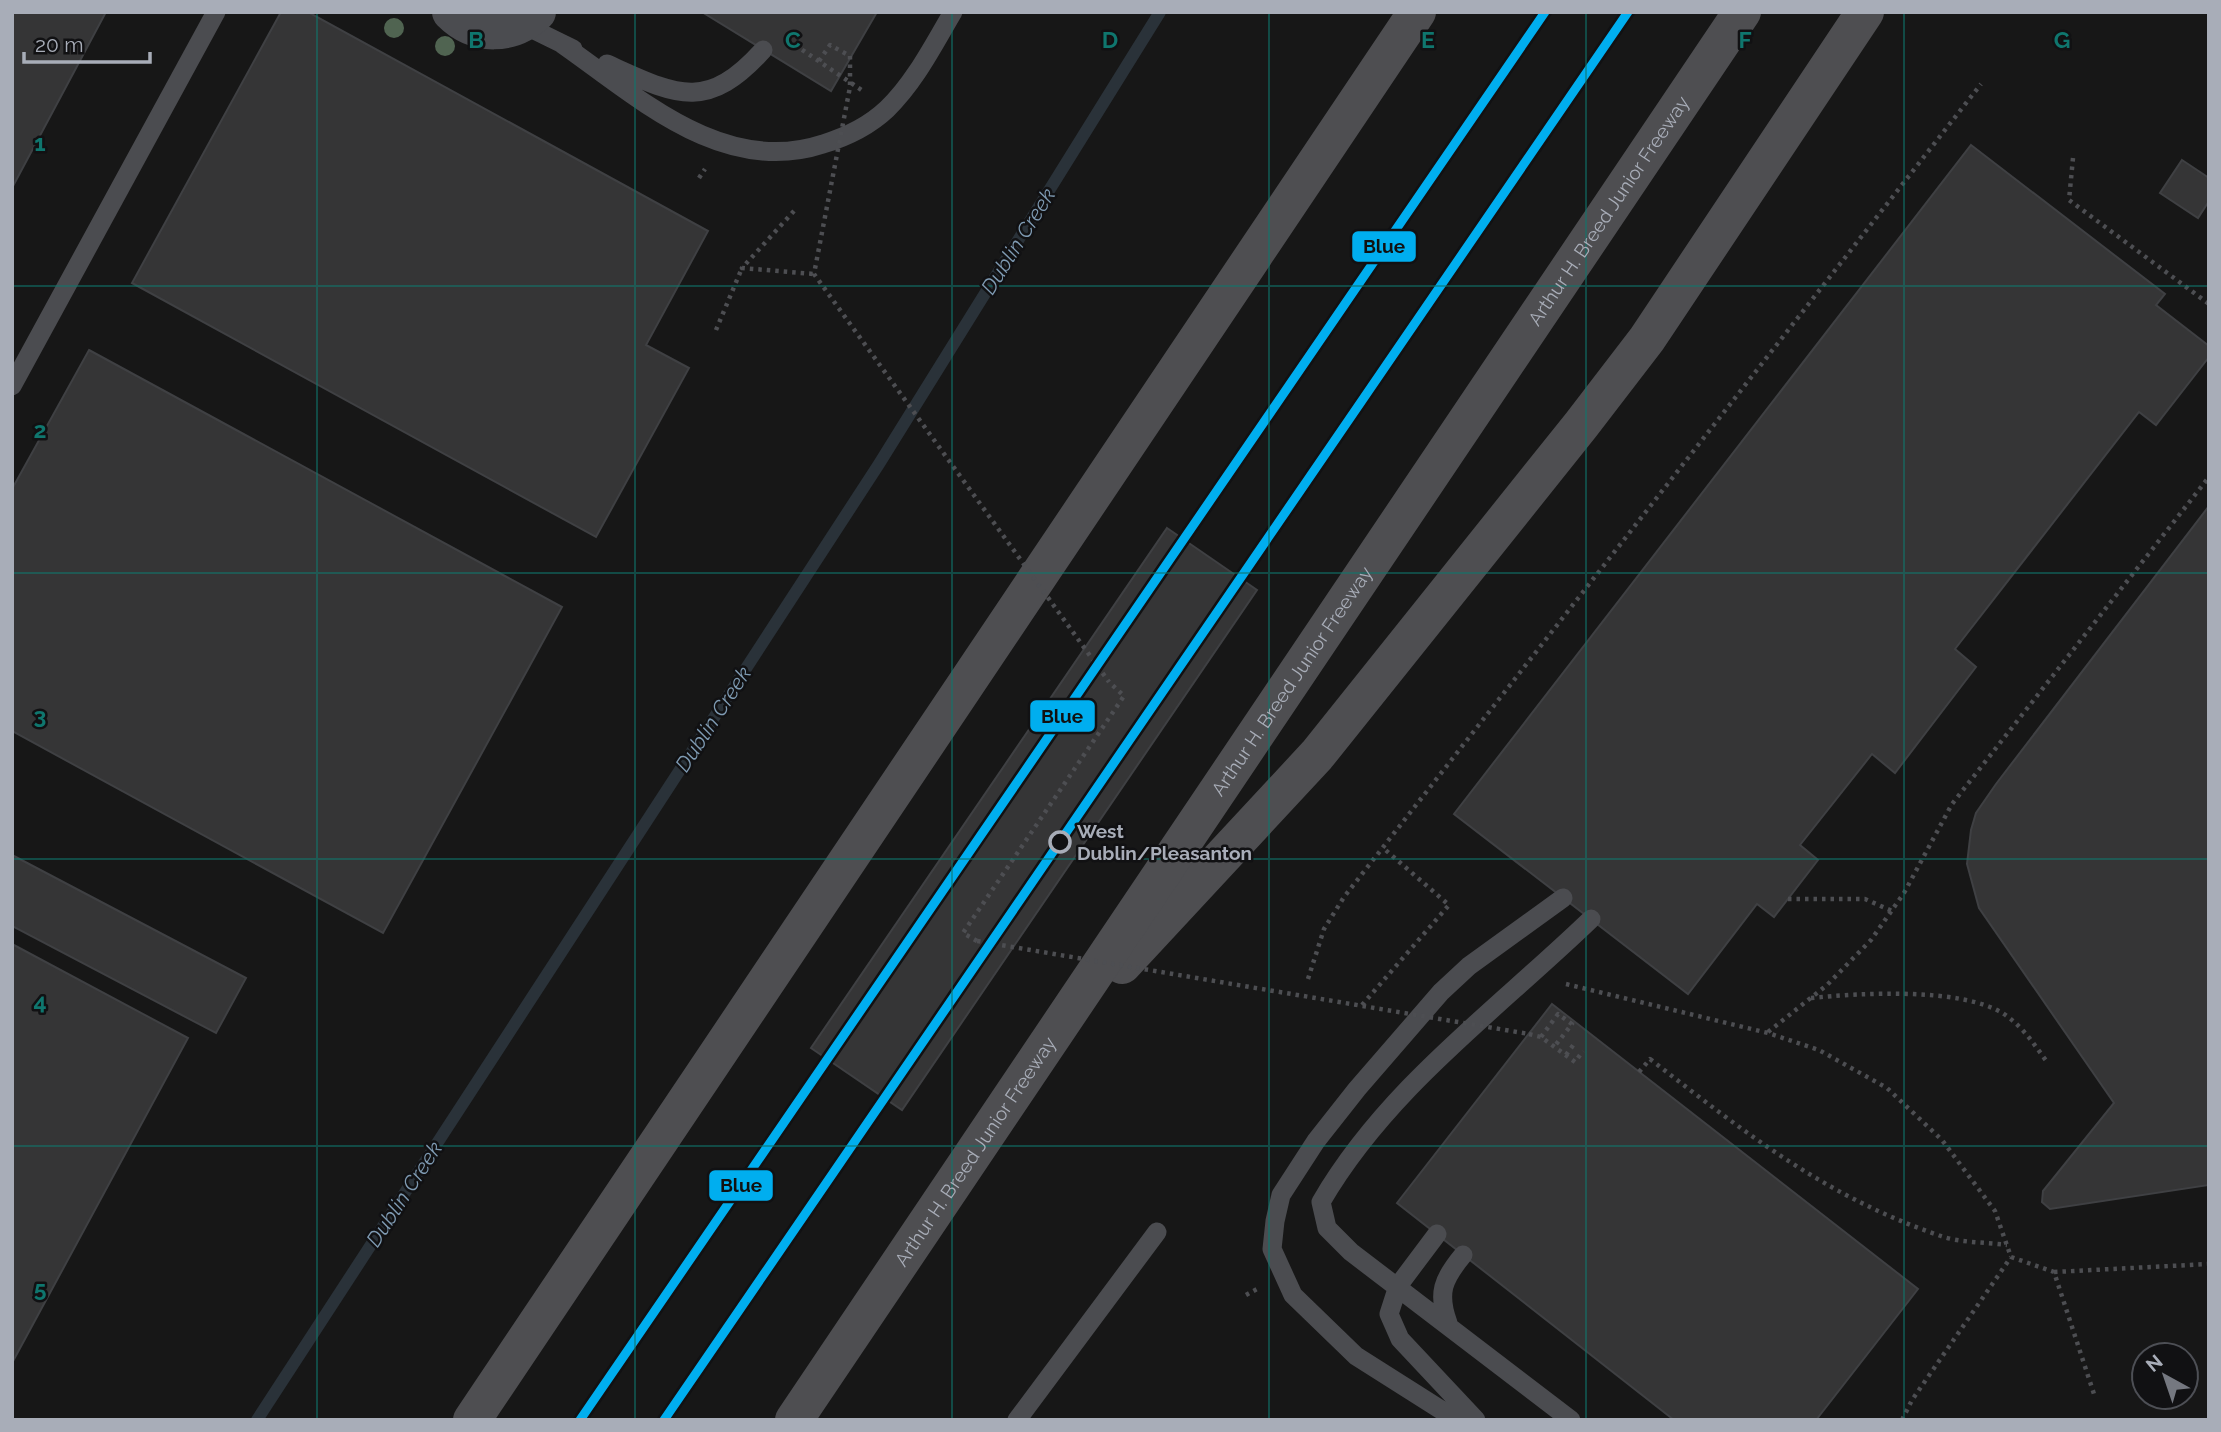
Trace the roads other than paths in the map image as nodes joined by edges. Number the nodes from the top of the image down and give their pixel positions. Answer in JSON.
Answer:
{"nodes":[{"id":1,"x":216,"y":12,"type":"edge"},
{"id":2,"x":451,"y":12,"type":"edge"},
{"id":3,"x":953,"y":12,"type":"edge"},
{"id":4,"x":1417,"y":12,"type":"edge"},
{"id":5,"x":1742,"y":12,"type":"edge"},
{"id":6,"x":1865,"y":12,"type":"edge"},
{"id":7,"x":530,"y":18,"type":"edge"},
{"id":8,"x":562,"y":44,"type":"junction"},
{"id":9,"x":763,"y":50,"type":"dead end"},
{"id":10,"x":12,"y":386,"type":"edge"},
{"id":11,"x":1563,"y":898,"type":"dead end"},
{"id":12,"x":1591,"y":919,"type":"dead end"},
{"id":13,"x":1039,"y":1053,"type":"junction"},
{"id":14,"x":1157,"y":1231,"type":"dead end"},
{"id":15,"x":1437,"y":1234,"type":"dead end"},
{"id":16,"x":1463,"y":1255,"type":"dead end"},
{"id":17,"x":1398,"y":1286,"type":"junction"},
{"id":18,"x":1448,"y":1323,"type":"junction"},
{"id":19,"x":472,"y":1420,"type":"edge"},
{"id":20,"x":794,"y":1420,"type":"edge"},
{"id":21,"x":1017,"y":1420,"type":"edge"},
{"id":22,"x":1457,"y":1420,"type":"edge"},
{"id":23,"x":1476,"y":1420,"type":"edge"},
{"id":24,"x":1571,"y":1420,"type":"edge"}],
"edges":[{"from":1,"to":10,"type":"lane"},
{"from":2,"to":7,"type":"street"},
{"from":3,"to":8,"type":"lane"},
{"from":4,"to":19,"type":"highway"},
{"from":5,"to":13,"type":"highway","name":"Arthur H. Breed Junior Freeway"},
{"from":6,"to":13,"type":"highway"},
{"from":7,"to":8,"type":"lane"},
{"from":8,"to":9,"type":"lane"},
{"from":11,"to":22,"type":"lane"},
{"from":12,"to":17,"type":"lane"},
{"from":13,"to":20,"type":"highway","name":"Arthur H. Breed Junior Freeway"},
{"from":14,"to":21,"type":"lane"},
{"from":15,"to":17,"type":"lane"},
{"from":16,"to":18,"type":"lane"},
{"from":17,"to":18,"type":"lane"},
{"from":17,"to":23,"type":"lane"},
{"from":18,"to":24,"type":"lane"}]}
